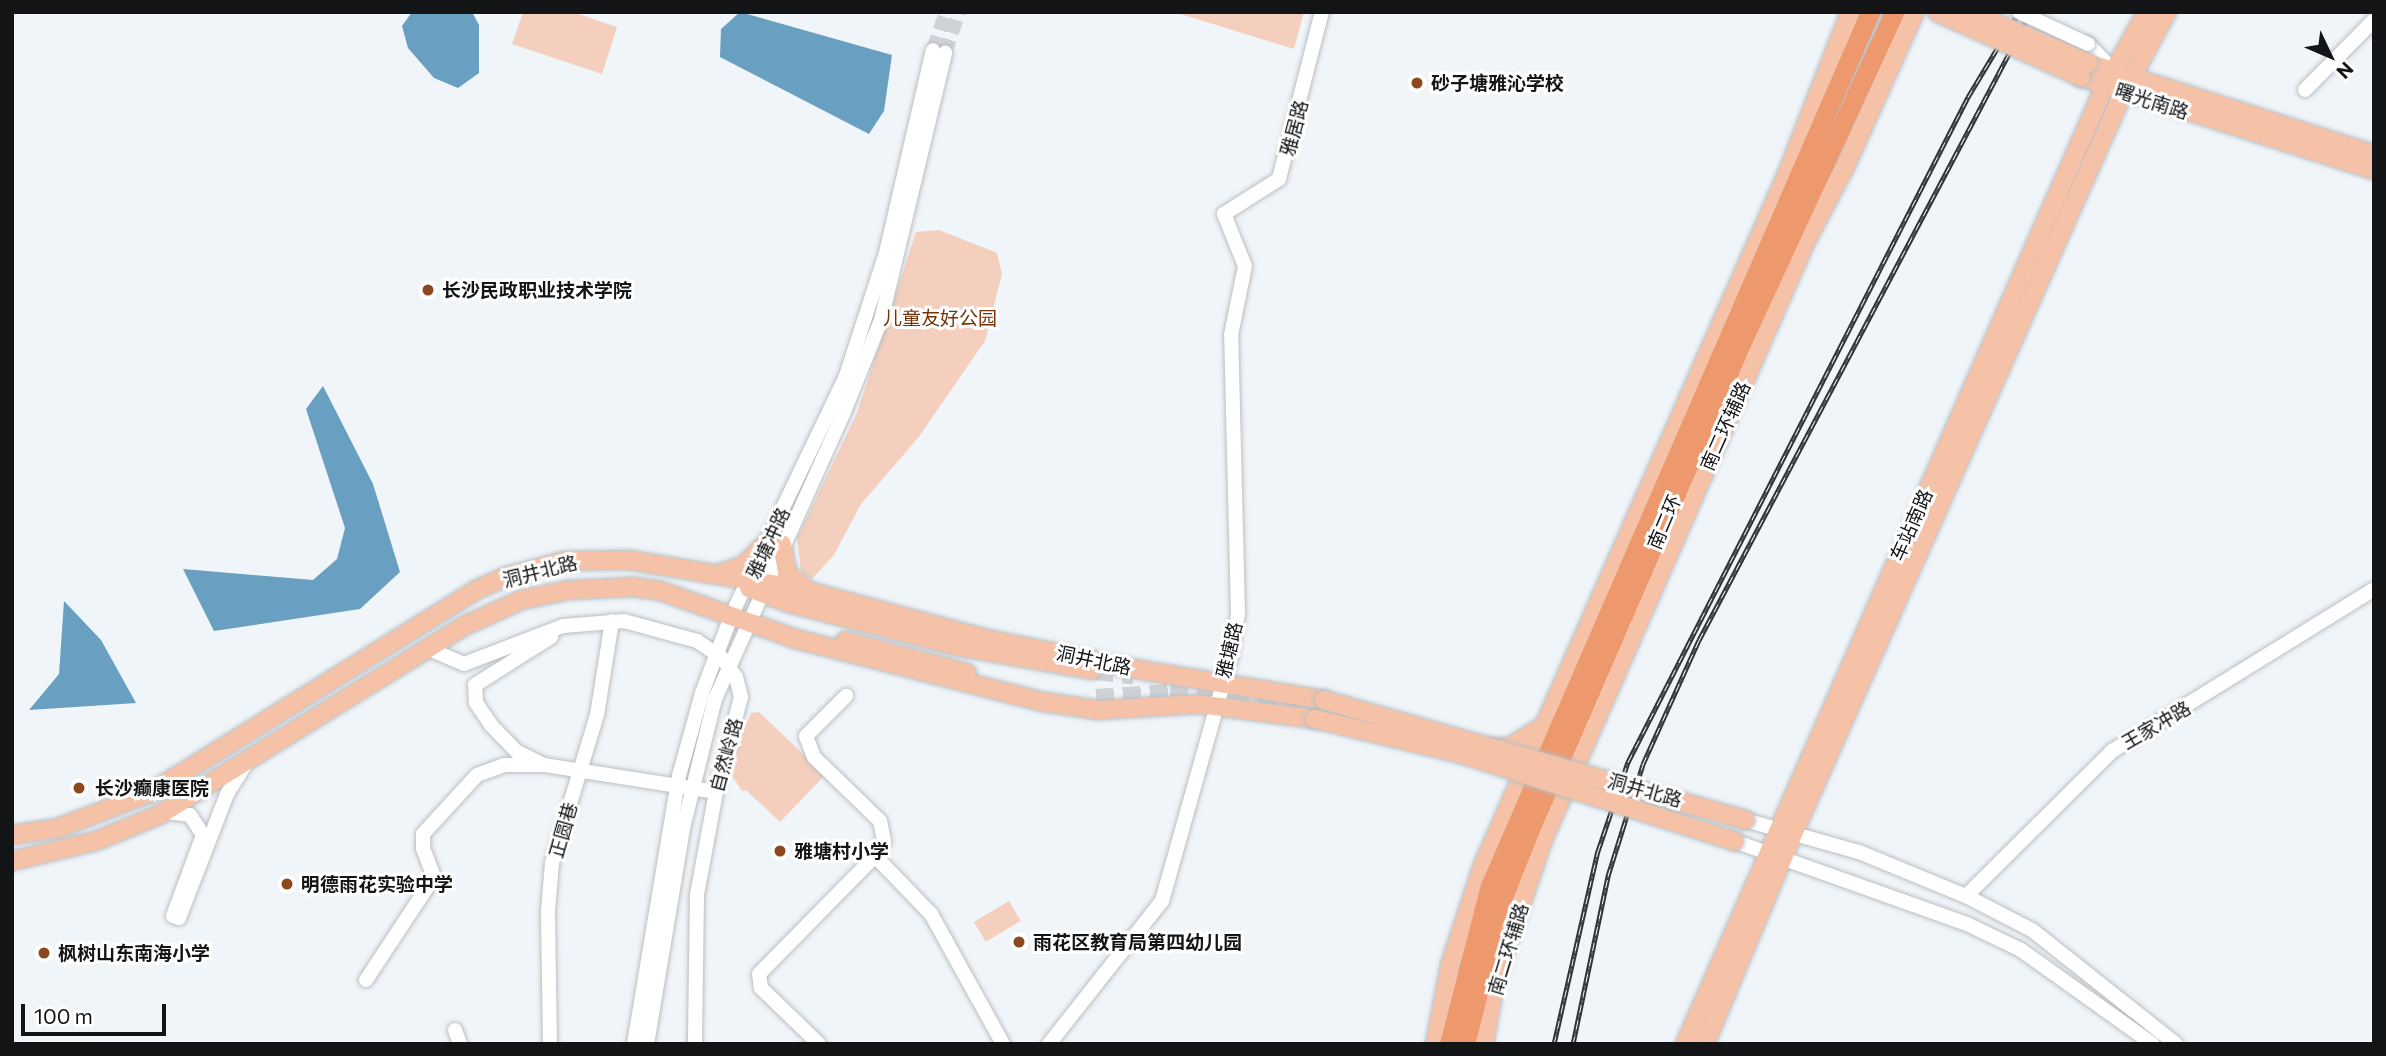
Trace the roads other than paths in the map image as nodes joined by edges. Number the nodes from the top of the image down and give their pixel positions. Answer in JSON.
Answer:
{"nodes":[{"id":1,"x":1322,"y":12,"type":"edge"},
{"id":2,"x":1850,"y":12,"type":"edge"},
{"id":3,"x":1870,"y":12,"type":"edge"},
{"id":4,"x":1894,"y":12,"type":"edge"},
{"id":5,"x":1914,"y":12,"type":"edge"},
{"id":6,"x":1937,"y":12,"type":"edge"},
{"id":7,"x":1971,"y":12,"type":"edge"},
{"id":8,"x":2019,"y":12,"type":"edge"},
{"id":9,"x":2147,"y":12,"type":"edge"},
{"id":10,"x":2166,"y":12,"type":"edge"},
{"id":11,"x":2374,"y":20,"type":"edge"},
{"id":12,"x":939,"y":52,"type":"tunnel mouth"},
{"id":13,"x":2084,"y":70,"type":"junction"},
{"id":14,"x":2132,"y":76,"type":"junction"},
{"id":15,"x":2109,"y":78,"type":"junction"},
{"id":16,"x":2305,"y":90,"type":"dead end"},
{"id":17,"x":2123,"y":93,"type":"junction"},
{"id":18,"x":2374,"y":154,"type":"edge"},
{"id":19,"x":2374,"y":170,"type":"edge"},
{"id":20,"x":1224,"y":214,"type":"joint"},
{"id":21,"x":775,"y":542,"type":"junction"},
{"id":22,"x":714,"y":574,"type":"junction"},
{"id":23,"x":755,"y":585,"type":"junction"},
{"id":24,"x":2374,"y":589,"type":"edge"},
{"id":25,"x":812,"y":592,"type":"junction"},
{"id":26,"x":740,"y":617,"type":"junction"},
{"id":27,"x":612,"y":626,"type":"junction"},
{"id":28,"x":772,"y":630,"type":"junction"},
{"id":29,"x":427,"y":648,"type":"junction"},
{"id":30,"x":717,"y":654,"type":"junction"},
{"id":31,"x":728,"y":666,"type":"junction"},
{"id":32,"x":1096,"y":671,"type":"tunnel mouth"},
{"id":33,"x":1221,"y":684,"type":"junction"},
{"id":34,"x":846,"y":696,"type":"dead end"},
{"id":35,"x":1096,"y":698,"type":"tunnel mouth"},
{"id":36,"x":1216,"y":706,"type":"junction"},
{"id":37,"x":1541,"y":728,"type":"junction"},
{"id":38,"x":254,"y":756,"type":"junction"},
{"id":39,"x":544,"y":765,"type":"junction"},
{"id":40,"x":580,"y":771,"type":"junction"},
{"id":41,"x":684,"y":787,"type":"junction"},
{"id":42,"x":716,"y":792,"type":"junction"},
{"id":43,"x":1508,"y":807,"type":"junction"},
{"id":44,"x":166,"y":812,"type":"junction"},
{"id":45,"x":1745,"y":820,"type":"joint"},
{"id":46,"x":1784,"y":832,"type":"junction"},
{"id":47,"x":12,"y":835,"type":"edge"},
{"id":48,"x":1734,"y":841,"type":"joint"},
{"id":49,"x":1775,"y":853,"type":"junction"},
{"id":50,"x":875,"y":856,"type":"junction"},
{"id":51,"x":12,"y":861,"type":"edge"},
{"id":52,"x":1966,"y":896,"type":"junction"},
{"id":53,"x":366,"y":980,"type":"dead end"},
{"id":54,"x":550,"y":1044,"type":"edge"},
{"id":55,"x":634,"y":1044,"type":"edge"},
{"id":56,"x":648,"y":1044,"type":"edge"},
{"id":57,"x":695,"y":1044,"type":"edge"},
{"id":58,"x":819,"y":1044,"type":"edge"},
{"id":59,"x":1003,"y":1044,"type":"edge"},
{"id":60,"x":1049,"y":1044,"type":"edge"},
{"id":61,"x":1435,"y":1044,"type":"edge"},
{"id":62,"x":1449,"y":1044,"type":"edge"},
{"id":63,"x":1465,"y":1044,"type":"edge"},
{"id":64,"x":1484,"y":1044,"type":"edge"},
{"id":65,"x":1685,"y":1044,"type":"edge"},
{"id":66,"x":1705,"y":1044,"type":"edge"},
{"id":67,"x":2153,"y":1044,"type":"edge"},
{"id":68,"x":2176,"y":1044,"type":"edge"}],
"edges":[{"from":1,"to":20,"type":"street","name":"雅居路"},
{"from":2,"to":37,"type":"main road"},
{"from":3,"to":62,"type":"highway","name":"南二环"},
{"from":4,"to":63,"type":"highway","name":"南二环"},
{"from":5,"to":64,"type":"main road","name":"南二环辅路"},
{"from":6,"to":13,"type":"main road","name":"曙光南路","bridge":true},
{"from":7,"to":13,"type":"main road","name":"曙光南路","bridge":true},
{"from":8,"to":15,"type":"street","bridge":true},
{"from":9,"to":15,"type":"main road","name":"车站南路"},
{"from":10,"to":14,"type":"main road","name":"车站南路"},
{"from":11,"to":16,"type":"street"},
{"from":12,"to":21,"type":"street","name":"雅塘冲路"},
{"from":13,"to":15,"type":"main road","name":"曙光南路"},
{"from":14,"to":15,"type":"main road","name":"曙光南路"},
{"from":14,"to":17,"type":"main road","name":"车站南路"},
{"from":14,"to":18,"type":"main road","name":"曙光南路"},
{"from":15,"to":17,"type":"main road","name":"曙光南路"},
{"from":15,"to":46,"type":"main road","name":"车站南路"},
{"from":17,"to":19,"type":"main road","name":"曙光南路"},
{"from":17,"to":46,"type":"main road","name":"车站南路"},
{"from":20,"to":33,"type":"street","name":"雅塘路"},
{"from":21,"to":22,"type":"main road"},
{"from":21,"to":23,"type":"street","name":"雅塘冲路"},
{"from":21,"to":25,"type":"main road"},
{"from":22,"to":23,"type":"main road","name":"洞井北路"},
{"from":22,"to":47,"type":"main road","name":"洞井北路"},
{"from":23,"to":25,"type":"main road","name":"洞井北路"},
{"from":23,"to":26,"type":"street","name":"雅塘冲路"},
{"from":23,"to":32,"type":"main road"},
{"from":24,"to":52,"type":"street","name":"王家冲路"},
{"from":25,"to":33,"type":"main road","name":"洞井北路"},
{"from":26,"to":28,"type":"main road","name":"洞井北路"},
{"from":26,"to":29,"type":"main road","name":"洞井北路"},
{"from":26,"to":30,"type":"street","name":"雅塘冲路"},
{"from":26,"to":31,"type":"street","name":"雅塘冲路"},
{"from":27,"to":29,"type":"street","name":"自然岭路"},
{"from":27,"to":30,"type":"street","name":"自然岭路"},
{"from":27,"to":39,"type":"street"},
{"from":27,"to":40,"type":"street","name":"正圆巷"},
{"from":28,"to":35,"type":"main road"},
{"from":28,"to":36,"type":"main road","name":"洞井北路"},
{"from":29,"to":38,"type":"main road","name":"洞井北路"},
{"from":30,"to":31,"type":"street","name":"自然岭路"},
{"from":30,"to":41,"type":"street","name":"雅塘冲路"},
{"from":31,"to":41,"type":"street","name":"雅塘冲路"},
{"from":31,"to":42,"type":"street","name":"自然岭路"},
{"from":33,"to":36,"type":"street","name":"雅塘路"},
{"from":33,"to":45,"type":"main road","name":"洞井北路","bridge":true},
{"from":34,"to":50,"type":"street"},
{"from":36,"to":48,"type":"main road","name":"洞井北路","bridge":true},
{"from":36,"to":60,"type":"street","name":"雅塘路"},
{"from":37,"to":43,"type":"main road"},
{"from":37,"to":43,"type":"main road"},
{"from":38,"to":44,"type":"main road","name":"洞井北路"},
{"from":38,"to":44,"type":"street"},
{"from":39,"to":40,"type":"street"},
{"from":39,"to":53,"type":"street"},
{"from":40,"to":41,"type":"street"},
{"from":40,"to":54,"type":"street","name":"正圆巷"},
{"from":41,"to":42,"type":"street"},
{"from":41,"to":55,"type":"street","name":"雅塘冲路"},
{"from":41,"to":56,"type":"street","name":"雅塘冲路"},
{"from":42,"to":57,"type":"street","name":"自然岭路"},
{"from":43,"to":61,"type":"main road"},
{"from":44,"to":51,"type":"main road","name":"洞井北路"},
{"from":45,"to":46,"type":"street","name":"洞井北路"},
{"from":46,"to":49,"type":"main road","name":"车站南路"},
{"from":46,"to":52,"type":"street","name":"洞井北路"},
{"from":48,"to":49,"type":"street","name":"洞井北路"},
{"from":49,"to":65,"type":"main road","name":"车站南路"},
{"from":49,"to":66,"type":"main road","name":"车站南路"},
{"from":49,"to":67,"type":"street","name":"洞井北路"},
{"from":50,"to":58,"type":"street"},
{"from":50,"to":59,"type":"street"},
{"from":52,"to":68,"type":"street","name":"洞井北路"}]}
